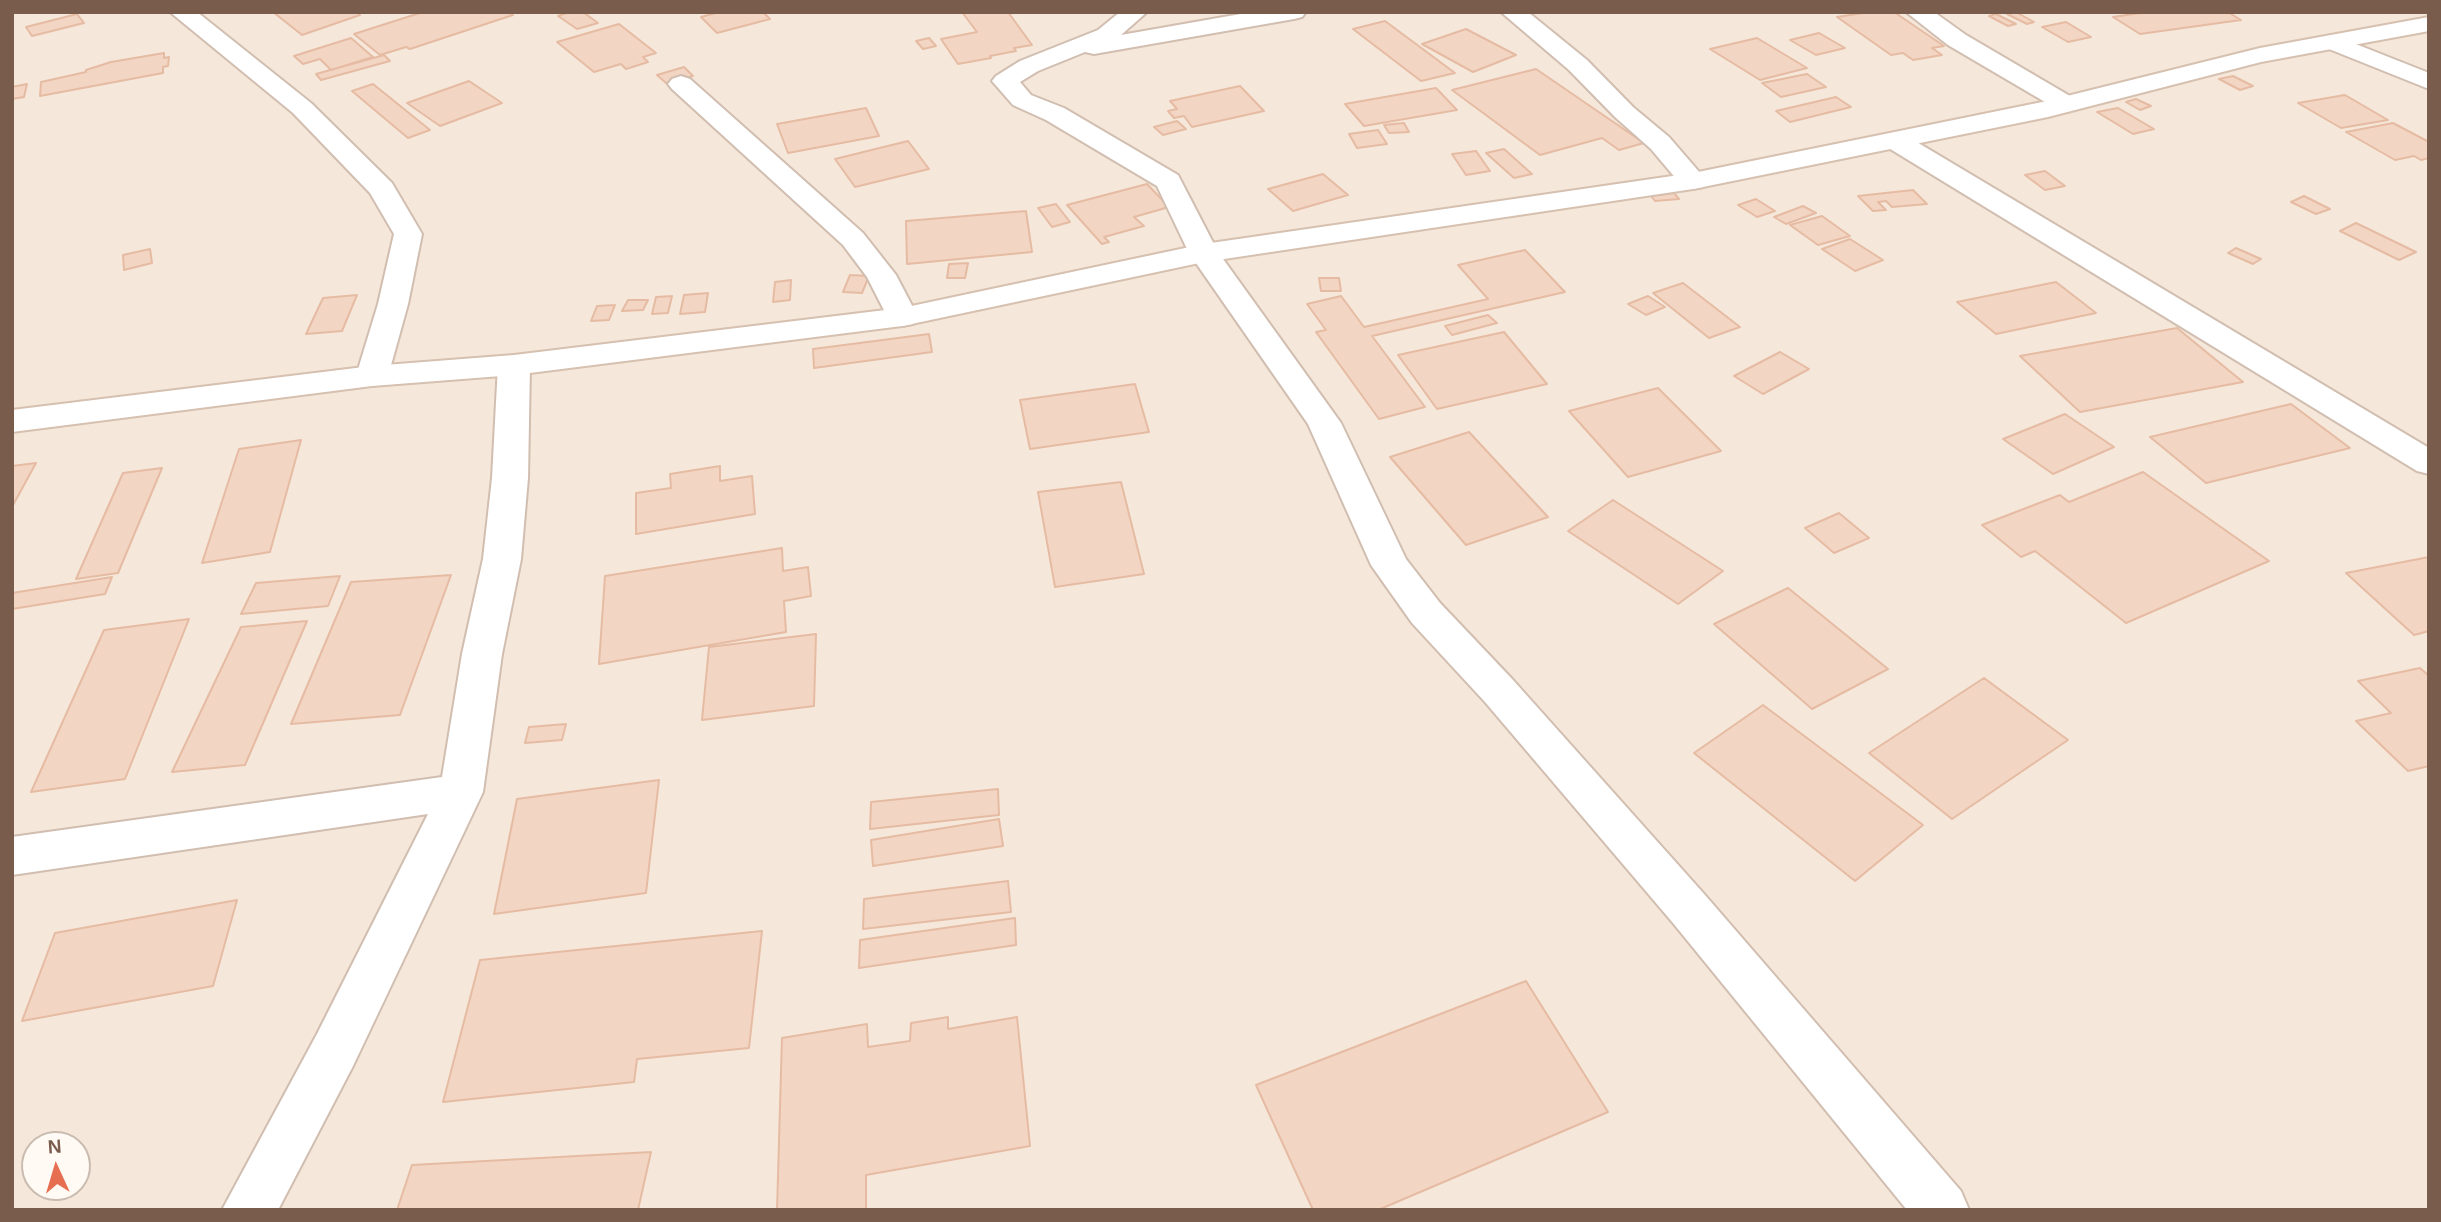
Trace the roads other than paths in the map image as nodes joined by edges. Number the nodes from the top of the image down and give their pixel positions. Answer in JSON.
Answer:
{"nodes":[{"id":1,"x":182,"y":12,"type":"edge"},
{"id":2,"x":1135,"y":12,"type":"edge"},
{"id":3,"x":1294,"y":12,"type":"edge"},
{"id":4,"x":1513,"y":12,"type":"edge"},
{"id":5,"x":1918,"y":12,"type":"edge"},
{"id":6,"x":2429,"y":24,"type":"edge"},
{"id":7,"x":2333,"y":42,"type":"junction"},
{"id":8,"x":1068,"y":51,"type":"junction"},
{"id":9,"x":2429,"y":82,"type":"edge"},
{"id":10,"x":681,"y":84,"type":"dead end"},
{"id":11,"x":2066,"y":104,"type":"junction"},
{"id":12,"x":1896,"y":141,"type":"junction"},
{"id":13,"x":1693,"y":181,"type":"junction"},
{"id":14,"x":1204,"y":253,"type":"junction"},
{"id":15,"x":902,"y":317,"type":"junction"},
{"id":16,"x":514,"y":365,"type":"junction"},
{"id":17,"x":372,"y":376,"type":"junction"},
{"id":18,"x":12,"y":421,"type":"edge"},
{"id":19,"x":2429,"y":463,"type":"edge"},
{"id":20,"x":461,"y":792,"type":"junction"},
{"id":21,"x":12,"y":856,"type":"edge"},
{"id":22,"x":249,"y":1210,"type":"edge"},
{"id":23,"x":1942,"y":1210,"type":"edge"}],
"edges":[{"from":1,"to":17,"type":"street"},
{"from":2,"to":8,"type":"street"},
{"from":3,"to":8,"type":"street"},
{"from":4,"to":13,"type":"street"},
{"from":5,"to":11,"type":"street"},
{"from":6,"to":7,"type":"street"},
{"from":7,"to":9,"type":"street"},
{"from":7,"to":11,"type":"street"},
{"from":8,"to":14,"type":"street"},
{"from":10,"to":15,"type":"street"},
{"from":11,"to":12,"type":"street"},
{"from":12,"to":13,"type":"street"},
{"from":12,"to":19,"type":"street"},
{"from":13,"to":14,"type":"street"},
{"from":14,"to":15,"type":"street"},
{"from":14,"to":23,"type":"street"},
{"from":15,"to":16,"type":"street"},
{"from":16,"to":17,"type":"street"},
{"from":16,"to":20,"type":"street"},
{"from":17,"to":18,"type":"street"},
{"from":20,"to":21,"type":"street"},
{"from":20,"to":22,"type":"street"}]}
